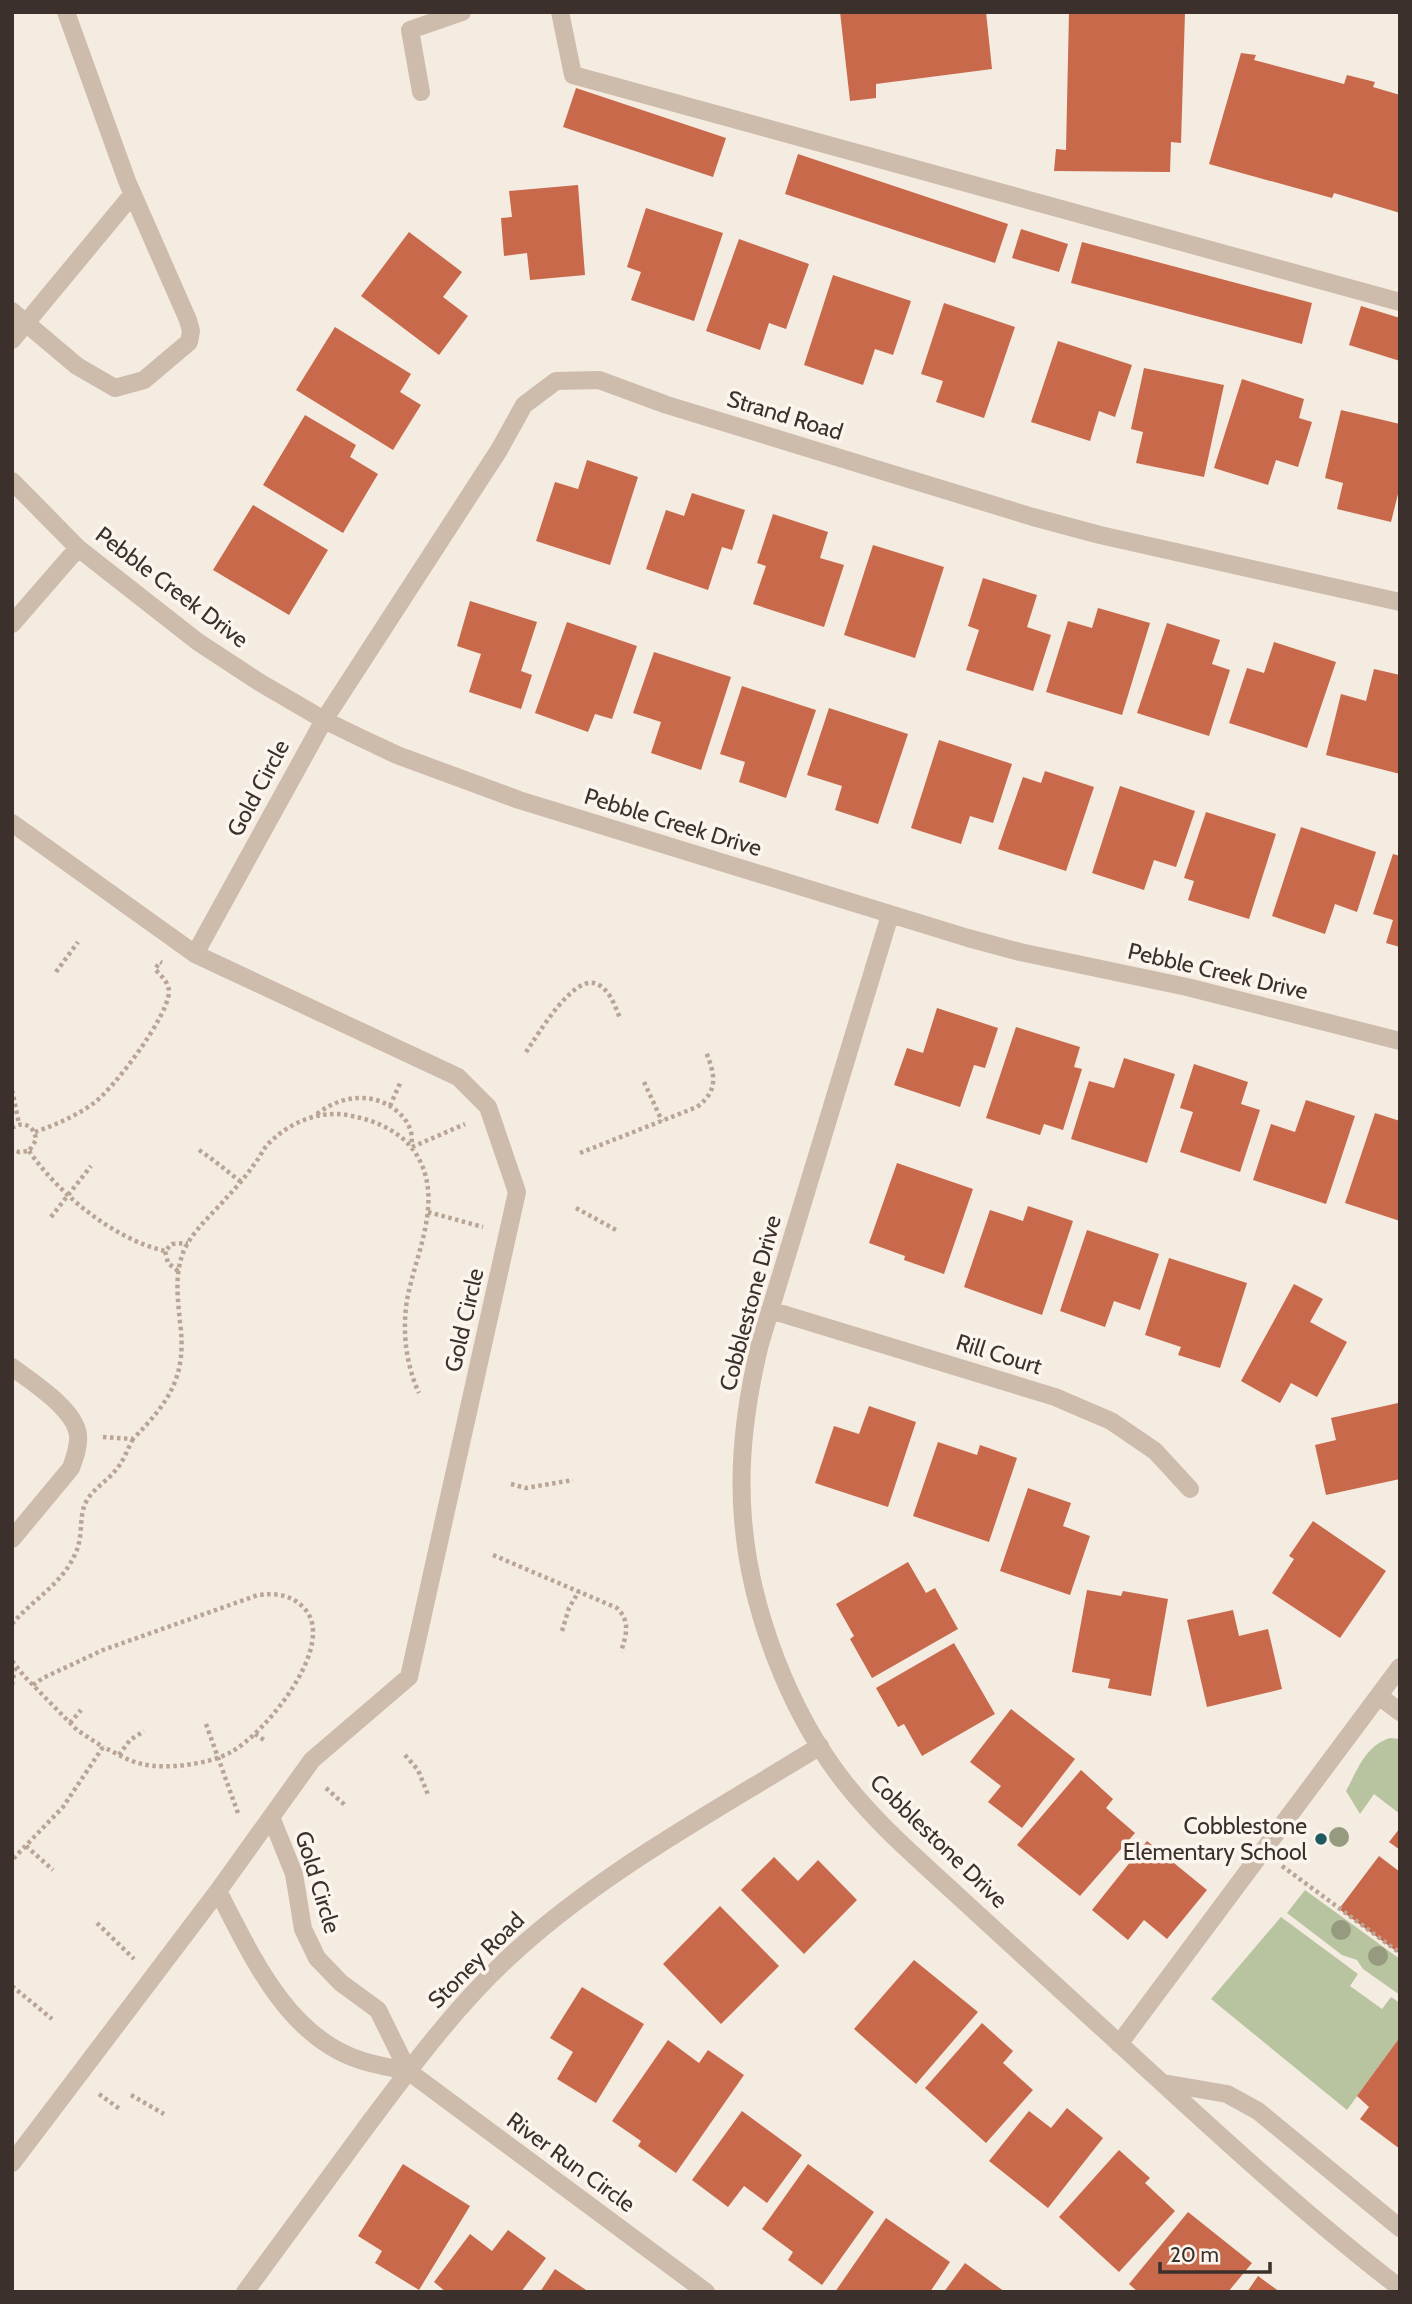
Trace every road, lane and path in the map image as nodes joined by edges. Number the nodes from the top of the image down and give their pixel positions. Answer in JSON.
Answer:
{"nodes":[{"id":1,"x":66,"y":12,"type":"edge"},
{"id":2,"x":462,"y":12,"type":"edge"},
{"id":3,"x":560,"y":12,"type":"edge"},
{"id":4,"x":421,"y":92,"type":"dead end"},
{"id":5,"x":132,"y":195,"type":"junction"},
{"id":6,"x":1400,"y":302,"type":"edge"},
{"id":7,"x":19,"y":317,"type":"edge"},
{"id":8,"x":12,"y":340,"type":"edge"},
{"id":9,"x":12,"y":481,"type":"edge"},
{"id":10,"x":78,"y":548,"type":"junction"},
{"id":11,"x":1400,"y":602,"type":"edge"},
{"id":12,"x":12,"y":624,"type":"edge"},
{"id":13,"x":324,"y":720,"type":"junction"},
{"id":14,"x":12,"y":823,"type":"edge"},
{"id":15,"x":890,"y":915,"type":"junction"},
{"id":16,"x":78,"y":942,"type":"dead end"},
{"id":17,"x":195,"y":954,"type":"junction"},
{"id":18,"x":171,"y":968,"type":"dead end"},
{"id":19,"x":56,"y":972,"type":"dead end"},
{"id":20,"x":620,"y":1018,"type":"dead end"},
{"id":21,"x":1400,"y":1041,"type":"edge"},
{"id":22,"x":526,"y":1052,"type":"dead end"},
{"id":23,"x":706,"y":1052,"type":"dead end"},
{"id":24,"x":644,"y":1083,"type":"dead end"},
{"id":25,"x":12,"y":1090,"type":"edge"},
{"id":26,"x":490,"y":1112,"type":"junction"},
{"id":27,"x":315,"y":1115,"type":"junction"},
{"id":28,"x":662,"y":1121,"type":"junction"},
{"id":29,"x":19,"y":1124,"type":"junction"},
{"id":30,"x":12,"y":1128,"type":"edge"},
{"id":31,"x":35,"y":1132,"type":"junction"},
{"id":32,"x":411,"y":1147,"type":"junction"},
{"id":33,"x":12,"y":1149,"type":"edge"},
{"id":34,"x":200,"y":1150,"type":"dead end"},
{"id":35,"x":29,"y":1151,"type":"junction"},
{"id":36,"x":580,"y":1153,"type":"dead end"},
{"id":37,"x":91,"y":1166,"type":"dead end"},
{"id":38,"x":241,"y":1182,"type":"junction"},
{"id":39,"x":68,"y":1195,"type":"junction"},
{"id":40,"x":576,"y":1208,"type":"dead end"},
{"id":41,"x":428,"y":1212,"type":"junction"},
{"id":42,"x":51,"y":1217,"type":"dead end"},
{"id":43,"x":618,"y":1231,"type":"dead end"},
{"id":44,"x":508,"y":1234,"type":"junction"},
{"id":45,"x":189,"y":1243,"type":"junction"},
{"id":46,"x":165,"y":1251,"type":"junction"},
{"id":47,"x":178,"y":1270,"type":"junction"},
{"id":48,"x":770,"y":1310,"type":"junction"},
{"id":49,"x":12,"y":1367,"type":"edge"},
{"id":50,"x":419,"y":1393,"type":"dead end"},
{"id":51,"x":78,"y":1436,"type":"junction"},
{"id":52,"x":133,"y":1439,"type":"junction"},
{"id":53,"x":573,"y":1480,"type":"dead end"},
{"id":54,"x":511,"y":1484,"type":"dead end"},
{"id":55,"x":1190,"y":1489,"type":"dead end"},
{"id":56,"x":12,"y":1539,"type":"edge"},
{"id":57,"x":493,"y":1555,"type":"dead end"},
{"id":58,"x":579,"y":1591,"type":"junction"},
{"id":59,"x":12,"y":1624,"type":"edge"},
{"id":60,"x":562,"y":1631,"type":"dead end"},
{"id":61,"x":621,"y":1652,"type":"dead end"},
{"id":62,"x":12,"y":1661,"type":"edge"},
{"id":63,"x":15,"y":1667,"type":"junction"},
{"id":64,"x":1400,"y":1667,"type":"edge"},
{"id":65,"x":12,"y":1685,"type":"edge"},
{"id":66,"x":33,"y":1685,"type":"junction"},
{"id":67,"x":1379,"y":1696,"type":"junction"},
{"id":68,"x":80,"y":1710,"type":"dead end"},
{"id":69,"x":1400,"y":1712,"type":"edge"},
{"id":70,"x":70,"y":1723,"type":"junction"},
{"id":71,"x":206,"y":1724,"type":"dead end"},
{"id":72,"x":145,"y":1731,"type":"dead end"},
{"id":73,"x":255,"y":1734,"type":"junction"},
{"id":74,"x":264,"y":1740,"type":"dead end"},
{"id":75,"x":103,"y":1746,"type":"junction"},
{"id":76,"x":820,"y":1746,"type":"junction"},
{"id":77,"x":119,"y":1755,"type":"junction"},
{"id":78,"x":405,"y":1755,"type":"dead end"},
{"id":79,"x":216,"y":1757,"type":"junction"},
{"id":80,"x":322,"y":1785,"type":"dead end"},
{"id":81,"x":429,"y":1797,"type":"dead end"},
{"id":82,"x":346,"y":1806,"type":"dead end"},
{"id":83,"x":271,"y":1818,"type":"junction"},
{"id":84,"x":26,"y":1846,"type":"junction"},
{"id":85,"x":250,"y":1847,"type":"junction"},
{"id":86,"x":1263,"y":1852,"type":"junction"},
{"id":87,"x":12,"y":1860,"type":"edge"},
{"id":88,"x":53,"y":1870,"type":"dead end"},
{"id":89,"x":218,"y":1891,"type":"junction"},
{"id":90,"x":97,"y":1923,"type":"dead end"},
{"id":91,"x":1400,"y":1953,"type":"edge"},
{"id":92,"x":153,"y":1977,"type":"junction"},
{"id":93,"x":12,"y":1986,"type":"edge"},
{"id":94,"x":52,"y":2019,"type":"dead end"},
{"id":95,"x":1119,"y":2043,"type":"junction"},
{"id":96,"x":408,"y":2071,"type":"junction"},
{"id":97,"x":1163,"y":2083,"type":"junction"},
{"id":98,"x":131,"y":2095,"type":"dead end"},
{"id":99,"x":164,"y":2114,"type":"dead end"},
{"id":100,"x":12,"y":2163,"type":"edge"},
{"id":101,"x":1400,"y":2228,"type":"edge"},
{"id":102,"x":1400,"y":2288,"type":"edge"},
{"id":103,"x":245,"y":2292,"type":"edge"},
{"id":104,"x":706,"y":2292,"type":"edge"}],
"edges":[{"from":1,"to":5,"type":"street"},
{"from":2,"to":4,"type":"street"},
{"from":3,"to":6,"type":"street"},
{"from":5,"to":7,"type":"street"},
{"from":5,"to":7,"type":"street"},
{"from":7,"to":8,"type":"street"},
{"from":9,"to":10,"type":"street","name":"Pebble Creek Drive"},
{"from":10,"to":12,"type":"street"},
{"from":10,"to":13,"type":"street","name":"Pebble Creek Drive"},
{"from":11,"to":13,"type":"street","name":"Strand Road"},
{"from":13,"to":15,"type":"street","name":"Pebble Creek Drive"},
{"from":13,"to":17,"type":"street","name":"Gold Circle"},
{"from":14,"to":17,"type":"street","name":"Gold Circle"},
{"from":15,"to":21,"type":"street","name":"Pebble Creek Drive"},
{"from":15,"to":48,"type":"street","name":"Cobblestone Drive"},
{"from":16,"to":19,"type":"path"},
{"from":17,"to":26,"type":"street","name":"Gold Circle"},
{"from":18,"to":31,"type":"path"},
{"from":20,"to":22,"type":"path"},
{"from":23,"to":28,"type":"path"},
{"from":24,"to":28,"type":"path"},
{"from":25,"to":29,"type":"path"},
{"from":26,"to":32,"type":"path"},
{"from":26,"to":44,"type":"street","name":"Gold Circle"},
{"from":27,"to":32,"type":"path"},
{"from":27,"to":32,"type":"path"},
{"from":27,"to":38,"type":"path"},
{"from":28,"to":36,"type":"path"},
{"from":29,"to":30,"type":"path"},
{"from":29,"to":31,"type":"path"},
{"from":31,"to":35,"type":"path"},
{"from":32,"to":41,"type":"path"},
{"from":33,"to":35,"type":"path"},
{"from":34,"to":38,"type":"path"},
{"from":35,"to":39,"type":"path"},
{"from":37,"to":39,"type":"path"},
{"from":38,"to":45,"type":"path"},
{"from":39,"to":42,"type":"path"},
{"from":39,"to":46,"type":"path"},
{"from":40,"to":43,"type":"path"},
{"from":41,"to":44,"type":"path"},
{"from":41,"to":50,"type":"path"},
{"from":44,"to":83,"type":"street","name":"Gold Circle"},
{"from":45,"to":46,"type":"path"},
{"from":45,"to":47,"type":"path"},
{"from":46,"to":47,"type":"path"},
{"from":47,"to":52,"type":"path"},
{"from":48,"to":55,"type":"street","name":"Rill Court"},
{"from":48,"to":76,"type":"street","name":"Cobblestone Drive"},
{"from":49,"to":51,"type":"street"},
{"from":51,"to":52,"type":"path"},
{"from":51,"to":56,"type":"street"},
{"from":52,"to":59,"type":"path"},
{"from":53,"to":54,"type":"path"},
{"from":57,"to":58,"type":"path"},
{"from":58,"to":60,"type":"path"},
{"from":58,"to":61,"type":"path"},
{"from":62,"to":63,"type":"path"},
{"from":63,"to":65,"type":"path"},
{"from":63,"to":66,"type":"path"},
{"from":64,"to":67,"type":"street"},
{"from":66,"to":70,"type":"path"},
{"from":66,"to":73,"type":"path"},
{"from":67,"to":69,"type":"street"},
{"from":67,"to":86,"type":"street"},
{"from":68,"to":70,"type":"path"},
{"from":70,"to":75,"type":"path"},
{"from":71,"to":79,"type":"path"},
{"from":72,"to":77,"type":"path"},
{"from":73,"to":74,"type":"path"},
{"from":73,"to":79,"type":"path"},
{"from":75,"to":77,"type":"path"},
{"from":75,"to":84,"type":"path"},
{"from":76,"to":95,"type":"street","name":"Cobblestone Drive"},
{"from":76,"to":96,"type":"street","name":"Stoney Road"},
{"from":77,"to":79,"type":"path"},
{"from":78,"to":81,"type":"path"},
{"from":79,"to":85,"type":"path"},
{"from":80,"to":82,"type":"path"},
{"from":83,"to":85,"type":"street","name":"Gold Circle"},
{"from":83,"to":96,"type":"street","name":"Gold Circle"},
{"from":84,"to":87,"type":"path"},
{"from":84,"to":88,"type":"path"},
{"from":85,"to":89,"type":"street","name":"Gold Circle"},
{"from":86,"to":91,"type":"path"},
{"from":86,"to":95,"type":"street"},
{"from":89,"to":92,"type":"street","name":"Gold Circle"},
{"from":89,"to":96,"type":"street"},
{"from":90,"to":92,"type":"path"},
{"from":92,"to":100,"type":"street","name":"Gold Circle"},
{"from":93,"to":94,"type":"path"},
{"from":95,"to":97,"type":"street","name":"Cobblestone Drive"},
{"from":96,"to":103,"type":"street","name":"Stoney Road"},
{"from":96,"to":104,"type":"street","name":"River Run Circle"},
{"from":97,"to":101,"type":"street"},
{"from":97,"to":102,"type":"street","name":"Cobblestone Drive"},
{"from":98,"to":99,"type":"path"}]}
